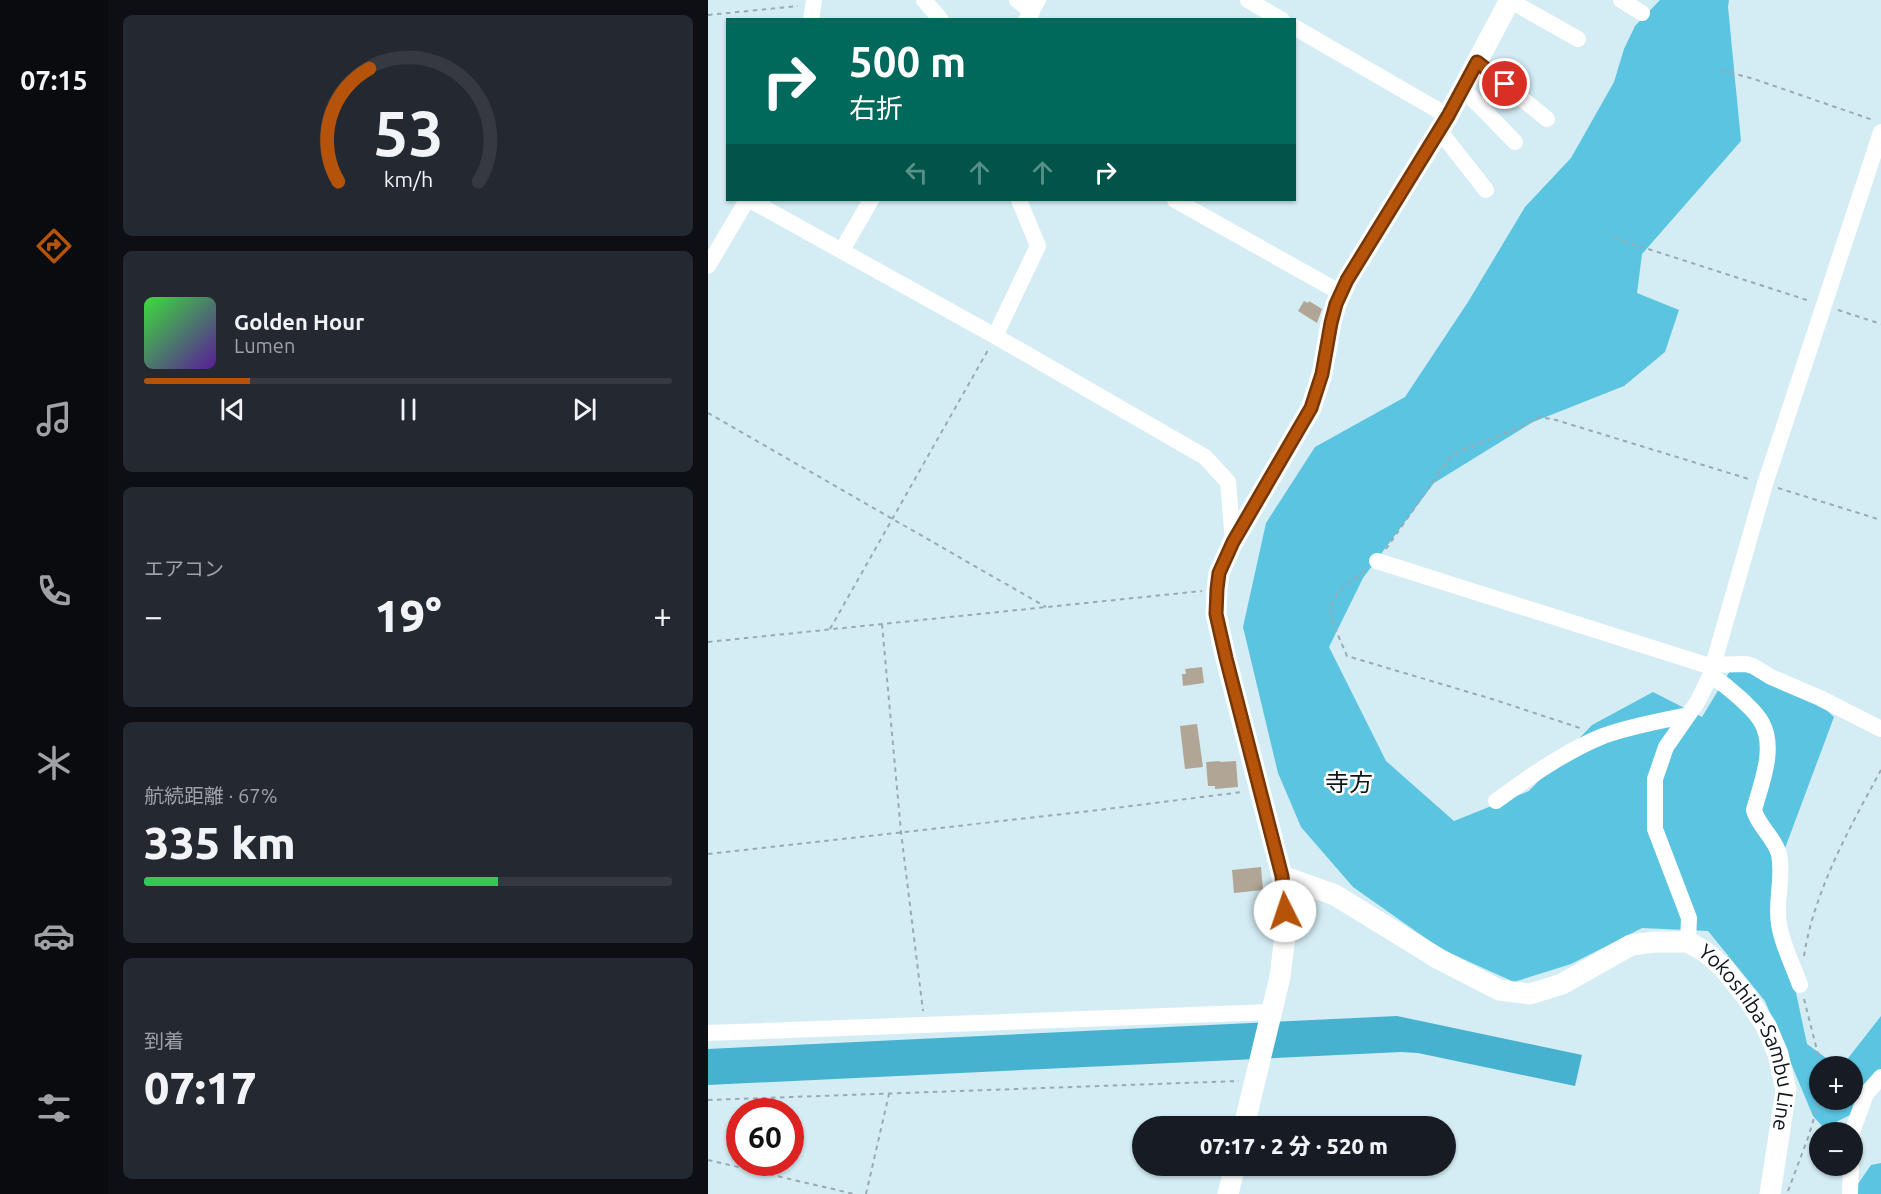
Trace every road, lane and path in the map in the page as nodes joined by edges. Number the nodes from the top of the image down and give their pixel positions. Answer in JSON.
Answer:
{"nodes":[{"id":1,"x":924,"y":0,"type":"edge"},
{"id":2,"x":1017,"y":0,"type":"edge"},
{"id":3,"x":1248,"y":0,"type":"edge"},
{"id":4,"x":1510,"y":0,"type":"edge"},
{"id":5,"x":1621,"y":0,"type":"edge"},
{"id":6,"x":812,"y":8,"type":"edge"},
{"id":7,"x":1032,"y":10,"type":"edge"},
{"id":8,"x":1642,"y":13,"type":"dead end"},
{"id":9,"x":708,"y":15,"type":"edge"},
{"id":10,"x":939,"y":18,"type":"edge"},
{"id":11,"x":1279,"y":18,"type":"edge"},
{"id":12,"x":1296,"y":28,"type":"edge"},
{"id":13,"x":1578,"y":39,"type":"dead end"},
{"id":14,"x":1477,"y":62,"type":"junction"},
{"id":15,"x":1720,"y":70,"type":"dead end"},
{"id":16,"x":1462,"y":89,"type":"junction"},
{"id":17,"x":1547,"y":119,"type":"dead end"},
{"id":18,"x":1881,"y":123,"type":"edge"},
{"id":19,"x":1443,"y":124,"type":"junction"},
{"id":20,"x":1881,"y":132,"type":"edge"},
{"id":21,"x":1515,"y":142,"type":"dead end"},
{"id":22,"x":1486,"y":190,"type":"dead end"},
{"id":23,"x":747,"y":201,"type":"edge"},
{"id":24,"x":750,"y":201,"type":"edge"},
{"id":25,"x":870,"y":201,"type":"edge"},
{"id":26,"x":1019,"y":201,"type":"edge"},
{"id":27,"x":1177,"y":201,"type":"edge"},
{"id":28,"x":1614,"y":238,"type":"dead end"},
{"id":29,"x":842,"y":250,"type":"junction"},
{"id":30,"x":708,"y":266,"type":"edge"},
{"id":31,"x":1341,"y":293,"type":"junction"},
{"id":32,"x":1824,"y":306,"type":"junction"},
{"id":33,"x":1881,"y":324,"type":"edge"},
{"id":34,"x":995,"y":336,"type":"junction"},
{"id":35,"x":708,"y":413,"type":"edge"},
{"id":36,"x":1556,"y":420,"type":"dead end"},
{"id":37,"x":1765,"y":484,"type":"junction"},
{"id":38,"x":892,"y":519,"type":"junction"},
{"id":39,"x":1881,"y":520,"type":"edge"},
{"id":40,"x":1233,"y":542,"type":"junction"},
{"id":41,"x":1377,"y":561,"type":"dead end"},
{"id":42,"x":1217,"y":589,"type":"junction"},
{"id":43,"x":1046,"y":607,"type":"junction"},
{"id":44,"x":882,"y":624,"type":"junction"},
{"id":45,"x":830,"y":629,"type":"junction"},
{"id":46,"x":708,"y":642,"type":"edge"},
{"id":47,"x":1711,"y":670,"type":"junction"},
{"id":48,"x":1688,"y":715,"type":"junction"},
{"id":49,"x":1881,"y":729,"type":"edge"},
{"id":50,"x":1881,"y":770,"type":"edge"},
{"id":51,"x":1259,"y":788,"type":"junction"},
{"id":52,"x":1496,"y":801,"type":"dead end"},
{"id":53,"x":901,"y":832,"type":"junction"},
{"id":54,"x":708,"y":854,"type":"edge"},
{"id":55,"x":1282,"y":876,"type":"junction"},
{"id":56,"x":1688,"y":942,"type":"junction"},
{"id":57,"x":1803,"y":959,"type":"dead end"},
{"id":58,"x":1800,"y":985,"type":"joint"},
{"id":59,"x":1272,"y":1012,"type":"junction"},
{"id":60,"x":925,"y":1026,"type":"junction"},
{"id":61,"x":708,"y":1033,"type":"edge"},
{"id":62,"x":1818,"y":1056,"type":"edge"},
{"id":63,"x":1881,"y":1077,"type":"edge"},
{"id":64,"x":1256,"y":1080,"type":"junction"},
{"id":65,"x":889,"y":1094,"type":"junction"},
{"id":66,"x":708,"y":1100,"type":"edge"},
{"id":67,"x":1816,"y":1110,"type":"edge"},
{"id":68,"x":1247,"y":1116,"type":"edge"},
{"id":69,"x":1856,"y":1122,"type":"edge"},
{"id":70,"x":708,"y":1160,"type":"edge"},
{"id":71,"x":1232,"y":1176,"type":"edge"},
{"id":72,"x":1851,"y":1176,"type":"edge"},
{"id":73,"x":854,"y":1194,"type":"edge"},
{"id":74,"x":866,"y":1194,"type":"edge"},
{"id":75,"x":1228,"y":1194,"type":"edge"},
{"id":76,"x":1770,"y":1194,"type":"edge"},
{"id":77,"x":1787,"y":1194,"type":"edge"},
{"id":78,"x":1850,"y":1194,"type":"edge"}],
"edges":[{"from":1,"to":10,"type":"street"},
{"from":2,"to":7,"type":"street"},
{"from":3,"to":11,"type":"street"},
{"from":4,"to":13,"type":"street"},
{"from":4,"to":14,"type":"main road"},
{"from":5,"to":8,"type":"street"},
{"from":6,"to":9,"type":"path"},
{"from":12,"to":19,"type":"street"},
{"from":14,"to":16,"type":"main road"},
{"from":14,"to":17,"type":"street"},
{"from":15,"to":18,"type":"path"},
{"from":16,"to":19,"type":"main road"},
{"from":16,"to":21,"type":"street"},
{"from":19,"to":22,"type":"street"},
{"from":19,"to":31,"type":"main road"},
{"from":20,"to":32,"type":"street"},
{"from":23,"to":30,"type":"street"},
{"from":24,"to":29,"type":"street"},
{"from":25,"to":29,"type":"street"},
{"from":26,"to":34,"type":"street"},
{"from":27,"to":31,"type":"street"},
{"from":28,"to":32,"type":"path"},
{"from":29,"to":34,"type":"street"},
{"from":31,"to":40,"type":"main road"},
{"from":32,"to":33,"type":"path"},
{"from":32,"to":37,"type":"street"},
{"from":34,"to":38,"type":"path"},
{"from":34,"to":40,"type":"street"},
{"from":35,"to":38,"type":"path"},
{"from":36,"to":37,"type":"path"},
{"from":37,"to":39,"type":"path"},
{"from":37,"to":47,"type":"street"},
{"from":38,"to":43,"type":"path"},
{"from":38,"to":45,"type":"path"},
{"from":40,"to":42,"type":"main road"},
{"from":41,"to":47,"type":"street"},
{"from":42,"to":43,"type":"path"},
{"from":42,"to":51,"type":"main road"},
{"from":43,"to":44,"type":"path"},
{"from":44,"to":45,"type":"path"},
{"from":44,"to":53,"type":"path"},
{"from":45,"to":46,"type":"path"},
{"from":47,"to":48,"type":"street"},
{"from":47,"to":49,"type":"street"},
{"from":47,"to":58,"type":"street"},
{"from":48,"to":52,"type":"street"},
{"from":48,"to":56,"type":"street"},
{"from":50,"to":57,"type":"path"},
{"from":51,"to":53,"type":"path"},
{"from":51,"to":55,"type":"main road"},
{"from":53,"to":54,"type":"path"},
{"from":53,"to":60,"type":"path"},
{"from":55,"to":56,"type":"main road","name":"Yokoshiba-Sambu Line"},
{"from":55,"to":59,"type":"main road"},
{"from":56,"to":76,"type":"main road","name":"Yokoshiba-Sambu Line"},
{"from":58,"to":62,"type":"path"},
{"from":59,"to":60,"type":"street"},
{"from":59,"to":64,"type":"main road"},
{"from":60,"to":61,"type":"street"},
{"from":63,"to":69,"type":"street"},
{"from":64,"to":65,"type":"path"},
{"from":64,"to":68,"type":"main road"},
{"from":65,"to":66,"type":"path"},
{"from":65,"to":74,"type":"path"},
{"from":67,"to":77,"type":"path"},
{"from":70,"to":73,"type":"path"},
{"from":71,"to":75,"type":"main road"},
{"from":72,"to":78,"type":"street"}]}
